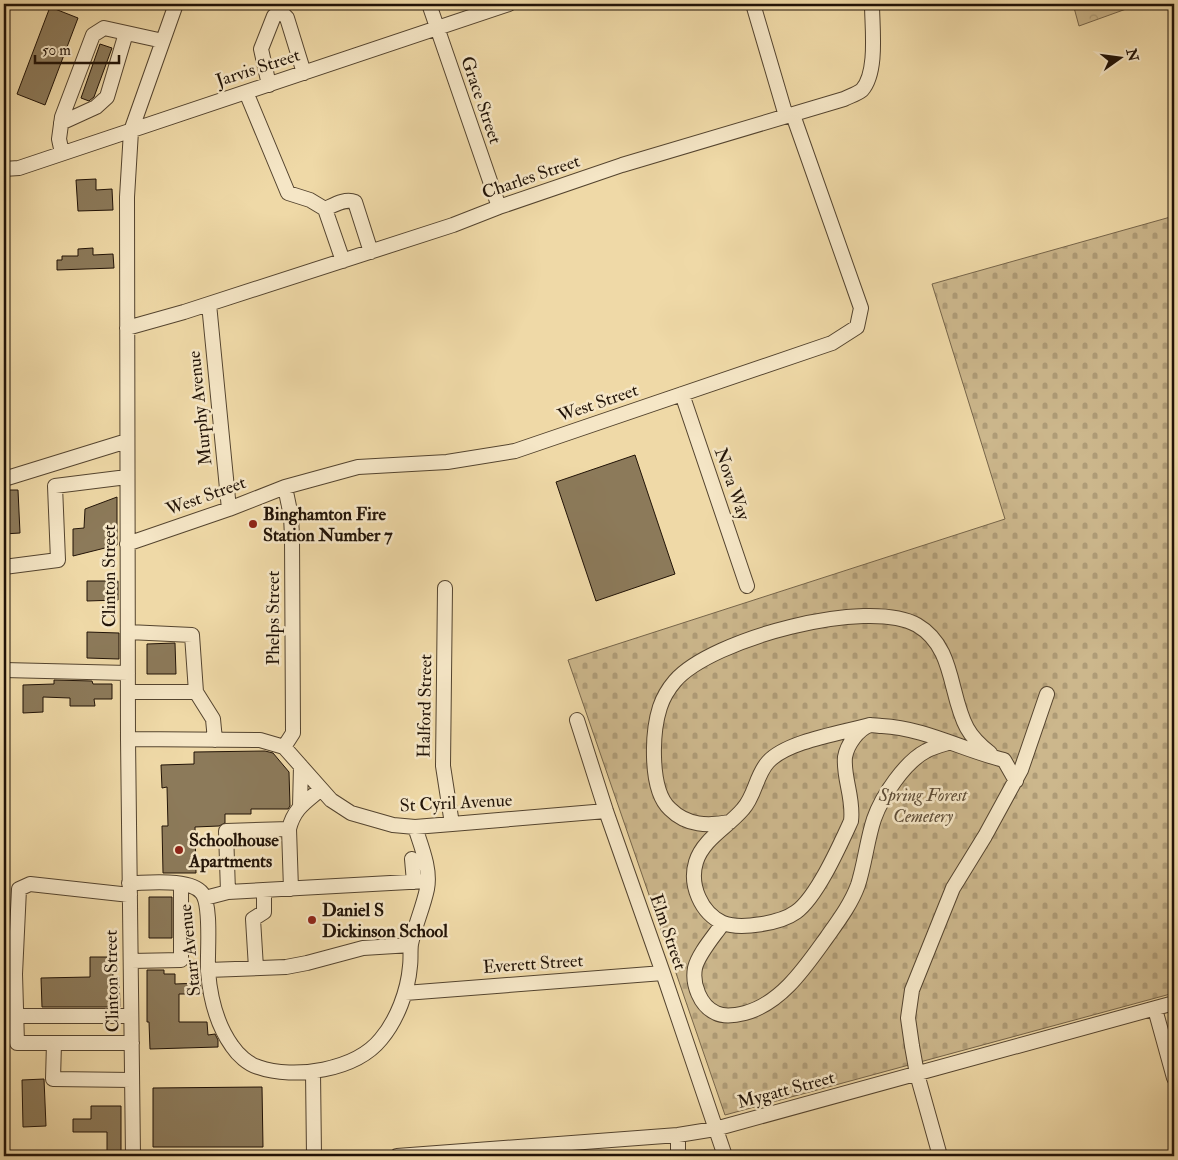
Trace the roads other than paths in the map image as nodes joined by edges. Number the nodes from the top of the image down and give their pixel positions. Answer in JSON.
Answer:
{"nodes":[{"id":1,"x":176,"y":4,"type":"edge"},
{"id":2,"x":429,"y":4,"type":"edge"},
{"id":3,"x":509,"y":4,"type":"edge"},
{"id":4,"x":753,"y":4,"type":"edge"},
{"id":5,"x":872,"y":4,"type":"edge"},
{"id":6,"x":437,"y":28,"type":"junction"},
{"id":7,"x":126,"y":33,"type":"junction"},
{"id":8,"x":163,"y":40,"type":"junction"},
{"id":9,"x":304,"y":73,"type":"junction"},
{"id":10,"x":269,"y":85,"type":"junction"},
{"id":11,"x":246,"y":92,"type":"junction"},
{"id":12,"x":789,"y":116,"type":"junction"},
{"id":13,"x":61,"y":123,"type":"junction"},
{"id":14,"x":131,"y":131,"type":"junction"},
{"id":15,"x":62,"y":154,"type":"junction"},
{"id":16,"x":19,"y":168,"type":"junction"},
{"id":17,"x":4,"y":169,"type":"edge"},
{"id":18,"x":4,"y":178,"type":"edge"},
{"id":19,"x":499,"y":208,"type":"junction"},
{"id":20,"x":325,"y":209,"type":"junction"},
{"id":21,"x":371,"y":252,"type":"junction"},
{"id":22,"x":343,"y":261,"type":"junction"},
{"id":23,"x":209,"y":304,"type":"junction"},
{"id":24,"x":127,"y":328,"type":"junction"},
{"id":25,"x":682,"y":394,"type":"junction"},
{"id":26,"x":127,"y":441,"type":"junction"},
{"id":27,"x":127,"y":477,"type":"junction"},
{"id":28,"x":4,"y":479,"type":"edge"},
{"id":29,"x":285,"y":487,"type":"junction"},
{"id":30,"x":229,"y":509,"type":"junction"},
{"id":31,"x":127,"y":544,"type":"junction"},
{"id":32,"x":4,"y":567,"type":"edge"},
{"id":33,"x":747,"y":586,"type":"dead end"},
{"id":34,"x":445,"y":588,"type":"dead end"},
{"id":35,"x":128,"y":632,"type":"junction"},
{"id":36,"x":4,"y":670,"type":"edge"},
{"id":37,"x":128,"y":673,"type":"junction"},
{"id":38,"x":128,"y":692,"type":"junction"},
{"id":39,"x":196,"y":692,"type":"junction"},
{"id":40,"x":1048,"y":694,"type":"dead end"},
{"id":41,"x":577,"y":720,"type":"dead end"},
{"id":42,"x":870,"y":725,"type":"junction"},
{"id":43,"x":128,"y":739,"type":"junction"},
{"id":44,"x":215,"y":740,"type":"junction"},
{"id":45,"x":948,"y":743,"type":"junction"},
{"id":46,"x":284,"y":747,"type":"junction"},
{"id":47,"x":1027,"y":754,"type":"junction"},
{"id":48,"x":1000,"y":759,"type":"junction"},
{"id":49,"x":301,"y":766,"type":"junction"},
{"id":50,"x":1016,"y":781,"type":"junction"},
{"id":51,"x":321,"y":789,"type":"junction"},
{"id":52,"x":300,"y":807,"type":"junction"},
{"id":53,"x":606,"y":811,"type":"junction"},
{"id":54,"x":731,"y":821,"type":"junction"},
{"id":55,"x":452,"y":824,"type":"junction"},
{"id":56,"x":415,"y":827,"type":"junction"},
{"id":57,"x":289,"y":829,"type":"junction"},
{"id":58,"x":412,"y":859,"type":"dead end"},
{"id":59,"x":421,"y":882,"type":"junction"},
{"id":60,"x":181,"y":884,"type":"junction"},
{"id":61,"x":129,"y":889,"type":"junction"},
{"id":62,"x":291,"y":889,"type":"junction"},
{"id":63,"x":264,"y":890,"type":"junction"},
{"id":64,"x":228,"y":892,"type":"junction"},
{"id":65,"x":205,"y":898,"type":"junction"},
{"id":66,"x":723,"y":923,"type":"junction"},
{"id":67,"x":411,"y":945,"type":"junction"},
{"id":68,"x":130,"y":961,"type":"junction"},
{"id":69,"x":256,"y":968,"type":"junction"},
{"id":70,"x":208,"y":970,"type":"junction"},
{"id":71,"x":663,"y":973,"type":"junction"},
{"id":72,"x":405,"y":993,"type":"junction"},
{"id":73,"x":1174,"y":1003,"type":"edge"},
{"id":74,"x":1155,"y":1008,"type":"junction"},
{"id":75,"x":16,"y":1016,"type":"junction"},
{"id":76,"x":131,"y":1016,"type":"junction"},
{"id":77,"x":54,"y":1043,"type":"junction"},
{"id":78,"x":132,"y":1043,"type":"junction"},
{"id":79,"x":313,"y":1072,"type":"junction"},
{"id":80,"x":917,"y":1074,"type":"junction"},
{"id":81,"x":1174,"y":1078,"type":"edge"},
{"id":82,"x":132,"y":1080,"type":"junction"},
{"id":83,"x":715,"y":1129,"type":"junction"},
{"id":84,"x":678,"y":1135,"type":"junction"},
{"id":85,"x":508,"y":1152,"type":"edge"},
{"id":86,"x":134,"y":1156,"type":"edge"},
{"id":87,"x":314,"y":1156,"type":"edge"},
{"id":88,"x":398,"y":1156,"type":"edge"},
{"id":89,"x":678,"y":1156,"type":"edge"},
{"id":90,"x":725,"y":1156,"type":"edge"},
{"id":91,"x":940,"y":1156,"type":"edge"}],
"edges":[{"from":1,"to":8,"type":"street","name":"Clinton Street"},
{"from":2,"to":6,"type":"street","name":"Grace Street"},
{"from":3,"to":6,"type":"street","name":"Jarvis Street"},
{"from":4,"to":12,"type":"street","name":"West Street"},
{"from":5,"to":12,"type":"street","name":"Charles Street"},
{"from":6,"to":9,"type":"street","name":"Jarvis Street"},
{"from":6,"to":19,"type":"street","name":"Grace Street"},
{"from":7,"to":8,"type":"street"},
{"from":7,"to":13,"type":"street"},
{"from":7,"to":13,"type":"street"},
{"from":8,"to":14,"type":"street","name":"Clinton Street"},
{"from":9,"to":10,"type":"street","name":"Jarvis Street"},
{"from":9,"to":10,"type":"street"},
{"from":10,"to":11,"type":"street","name":"Jarvis Street"},
{"from":11,"to":14,"type":"street","name":"Jarvis Street"},
{"from":11,"to":20,"type":"street"},
{"from":12,"to":19,"type":"street","name":"Charles Street"},
{"from":12,"to":25,"type":"street","name":"West Street"},
{"from":13,"to":15,"type":"street"},
{"from":14,"to":15,"type":"street","name":"Jarvis Street"},
{"from":14,"to":24,"type":"street","name":"Clinton Street"},
{"from":15,"to":16,"type":"street","name":"Jarvis Street"},
{"from":16,"to":17,"type":"street","name":"Jarvis Street"},
{"from":16,"to":18,"type":"street","name":"Jarvis Street"},
{"from":19,"to":21,"type":"street","name":"Charles Street"},
{"from":20,"to":21,"type":"street"},
{"from":20,"to":22,"type":"street"},
{"from":21,"to":22,"type":"street","name":"Charles Street"},
{"from":22,"to":23,"type":"street","name":"Charles Street"},
{"from":23,"to":24,"type":"street","name":"Charles Street"},
{"from":23,"to":30,"type":"street","name":"Murphy Avenue"},
{"from":24,"to":26,"type":"street","name":"Clinton Street"},
{"from":25,"to":29,"type":"street","name":"West Street"},
{"from":25,"to":33,"type":"street","name":"Nova Way"},
{"from":26,"to":27,"type":"street","name":"Clinton Street"},
{"from":26,"to":28,"type":"street"},
{"from":27,"to":31,"type":"street","name":"Clinton Street"},
{"from":27,"to":32,"type":"street"},
{"from":29,"to":30,"type":"street","name":"West Street"},
{"from":29,"to":46,"type":"street","name":"Phelps Street"},
{"from":30,"to":31,"type":"street","name":"West Street"},
{"from":31,"to":35,"type":"street","name":"Clinton Street"},
{"from":34,"to":55,"type":"street","name":"Halford Street"},
{"from":35,"to":37,"type":"street","name":"Clinton Street"},
{"from":35,"to":39,"type":"street"},
{"from":36,"to":37,"type":"street"},
{"from":37,"to":38,"type":"street","name":"Clinton Street"},
{"from":38,"to":39,"type":"street"},
{"from":38,"to":43,"type":"street","name":"Clinton Street"},
{"from":39,"to":44,"type":"street"},
{"from":40,"to":47,"type":"street"},
{"from":41,"to":53,"type":"street","name":"Elm Street"},
{"from":42,"to":45,"type":"street"},
{"from":42,"to":54,"type":"street"},
{"from":42,"to":66,"type":"street"},
{"from":43,"to":44,"type":"street"},
{"from":43,"to":61,"type":"street","name":"Clinton Street"},
{"from":44,"to":46,"type":"street"},
{"from":45,"to":48,"type":"street"},
{"from":45,"to":66,"type":"street"},
{"from":46,"to":49,"type":"street","name":"St Cyril Avenue"},
{"from":47,"to":48,"type":"street"},
{"from":47,"to":50,"type":"street"},
{"from":48,"to":50,"type":"street"},
{"from":48,"to":54,"type":"street"},
{"from":49,"to":51,"type":"street","name":"St Cyril Avenue"},
{"from":49,"to":52,"type":"street"},
{"from":50,"to":80,"type":"street"},
{"from":51,"to":52,"type":"street"},
{"from":51,"to":56,"type":"street","name":"St Cyril Avenue"},
{"from":52,"to":57,"type":"street"},
{"from":53,"to":55,"type":"street","name":"St Cyril Avenue"},
{"from":53,"to":71,"type":"street","name":"Elm Street"},
{"from":54,"to":66,"type":"street"},
{"from":55,"to":56,"type":"street","name":"St Cyril Avenue"},
{"from":56,"to":59,"type":"street","name":"Starr Avenue"},
{"from":57,"to":62,"type":"street"},
{"from":57,"to":64,"type":"street"},
{"from":58,"to":59,"type":"street"},
{"from":59,"to":62,"type":"street"},
{"from":59,"to":67,"type":"street","name":"Starr Avenue"},
{"from":60,"to":61,"type":"street","name":"Starr Avenue"},
{"from":60,"to":65,"type":"street","name":"Starr Avenue"},
{"from":60,"to":68,"type":"street"},
{"from":61,"to":68,"type":"street","name":"Clinton Street"},
{"from":61,"to":75,"type":"street","name":"Starr Avenue"},
{"from":62,"to":63,"type":"street"},
{"from":63,"to":64,"type":"street"},
{"from":63,"to":69,"type":"street"},
{"from":64,"to":65,"type":"street"},
{"from":65,"to":70,"type":"street","name":"Starr Avenue"},
{"from":67,"to":69,"type":"street"},
{"from":67,"to":72,"type":"street","name":"Starr Avenue"},
{"from":68,"to":76,"type":"street","name":"Clinton Street"},
{"from":69,"to":70,"type":"street"},
{"from":70,"to":79,"type":"street","name":"Starr Avenue"},
{"from":71,"to":72,"type":"street","name":"Everett Street"},
{"from":71,"to":83,"type":"street","name":"Elm Street"},
{"from":72,"to":79,"type":"street","name":"Starr Avenue"},
{"from":73,"to":74,"type":"street","name":"Mygatt Street"},
{"from":74,"to":80,"type":"street","name":"Mygatt Street"},
{"from":74,"to":81,"type":"street"},
{"from":75,"to":76,"type":"street"},
{"from":75,"to":77,"type":"street"},
{"from":76,"to":78,"type":"street","name":"Clinton Street"},
{"from":77,"to":78,"type":"street"},
{"from":77,"to":82,"type":"street"},
{"from":78,"to":82,"type":"street","name":"Clinton Street"},
{"from":79,"to":87,"type":"street"},
{"from":80,"to":83,"type":"street","name":"Mygatt Street"},
{"from":80,"to":91,"type":"street"},
{"from":82,"to":86,"type":"street","name":"Clinton Street"},
{"from":83,"to":84,"type":"street","name":"Mygatt Street"},
{"from":83,"to":90,"type":"street","name":"Elm Street"},
{"from":84,"to":85,"type":"street","name":"Mygatt Street"},
{"from":84,"to":89,"type":"street"},
{"from":85,"to":88,"type":"street","name":"Mygatt Street"}]}
